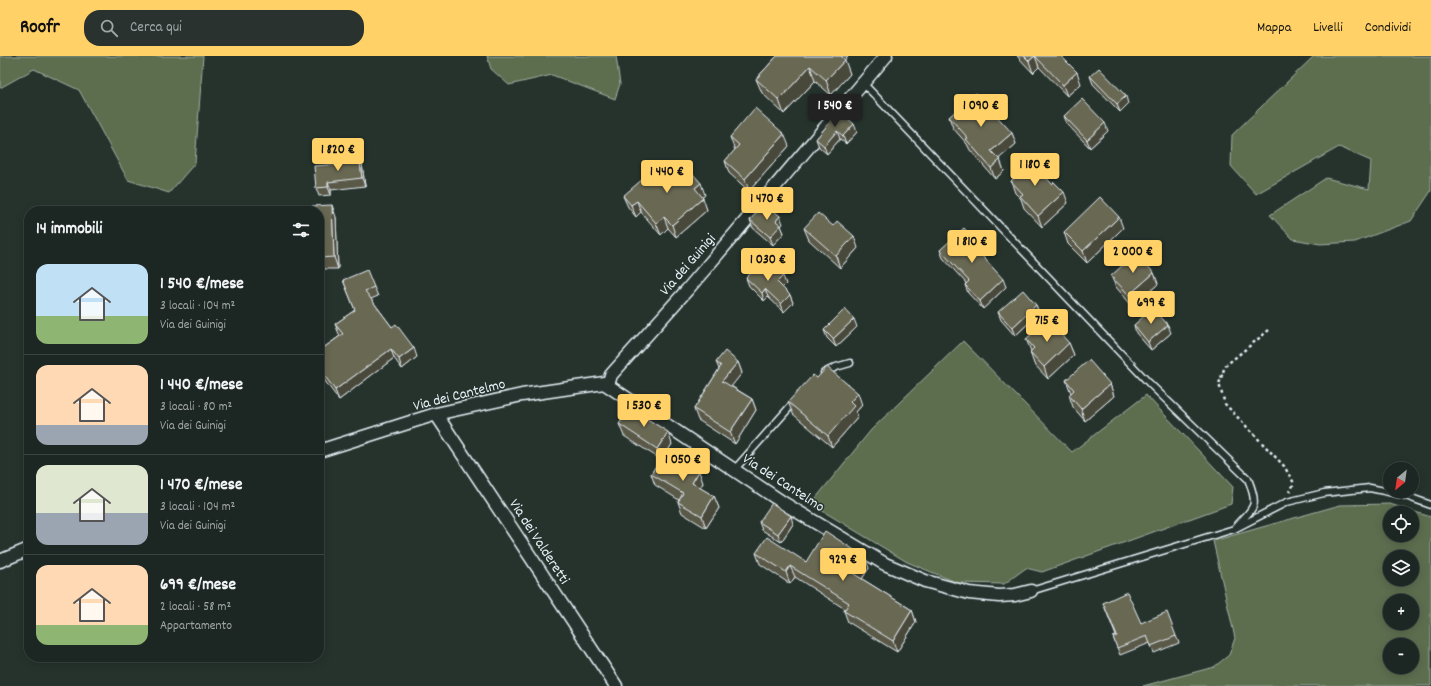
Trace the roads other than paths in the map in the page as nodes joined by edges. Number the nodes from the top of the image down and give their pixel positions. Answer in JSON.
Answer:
{"nodes":[{"id":1,"x":886,"y":56,"type":"edge"},
{"id":2,"x":863,"y":83,"type":"junction"},
{"id":3,"x":850,"y":363,"type":"dead end"},
{"id":4,"x":821,"y":376,"type":"edge"},
{"id":5,"x":608,"y":385,"type":"junction"},
{"id":6,"x":802,"y":394,"type":"edge"},
{"id":7,"x":436,"y":414,"type":"junction"},
{"id":8,"x":324,"y":449,"type":"edge"},
{"id":9,"x":735,"y":469,"type":"junction"},
{"id":10,"x":1431,"y":505,"type":"edge"},
{"id":11,"x":1234,"y":529,"type":"junction"},
{"id":12,"x":24,"y":551,"type":"edge"},
{"id":13,"x":0,"y":561,"type":"edge"},
{"id":14,"x":1031,"y":591,"type":"joint"},
{"id":15,"x":616,"y":686,"type":"edge"}],
"edges":[{"from":1,"to":2,"type":"street","name":"Via dei Guinigi"},
{"from":2,"to":5,"type":"street","name":"Via dei Guinigi"},
{"from":2,"to":11,"type":"lane"},
{"from":3,"to":4,"type":"lane"},
{"from":5,"to":7,"type":"street","name":"Via dei Cantelmo"},
{"from":5,"to":9,"type":"street","name":"Via dei Cantelmo"},
{"from":6,"to":9,"type":"lane"},
{"from":7,"to":8,"type":"street","name":"Via dei Cantelmo"},
{"from":7,"to":15,"type":"street","name":"Via dei Valderetti"},
{"from":9,"to":14,"type":"street","name":"Via dei Cantelmo"},
{"from":10,"to":11,"type":"lane"},
{"from":11,"to":14,"type":"lane"},
{"from":12,"to":13,"type":"street"}]}
